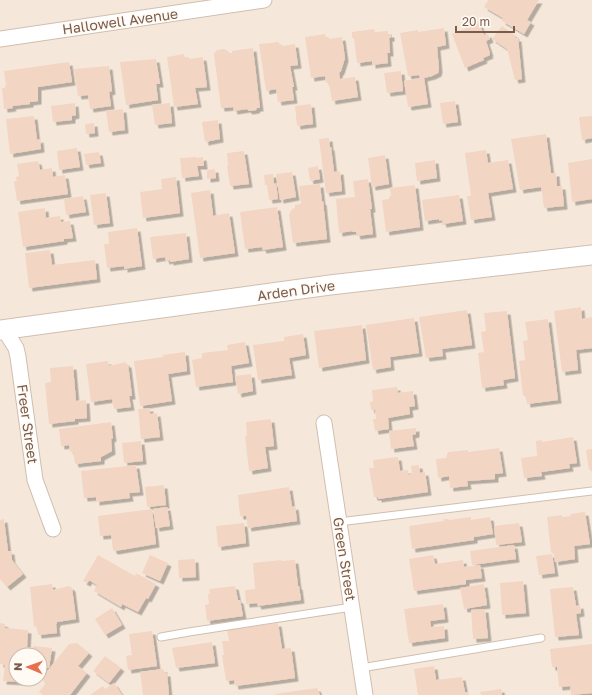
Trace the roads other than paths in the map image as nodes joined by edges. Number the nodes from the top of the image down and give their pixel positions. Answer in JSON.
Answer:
{"nodes":[{"id":1,"x":264,"y":0,"type":"edge"},
{"id":2,"x":0,"y":39,"type":"edge"},
{"id":3,"x":592,"y":255,"type":"edge"},
{"id":4,"x":1,"y":327,"type":"edge"},
{"id":5,"x":324,"y":423,"type":"dead end"},
{"id":6,"x":592,"y":490,"type":"edge"},
{"id":7,"x":339,"y":522,"type":"junction"},
{"id":8,"x":53,"y":529,"type":"dead end"},
{"id":9,"x":352,"y":608,"type":"junction"},
{"id":10,"x":161,"y":637,"type":"dead end"},
{"id":11,"x":541,"y":638,"type":"dead end"},
{"id":12,"x":361,"y":668,"type":"junction"},
{"id":13,"x":365,"y":695,"type":"edge"}],
"edges":[{"from":1,"to":2,"type":"street","name":"Hallowell Avenue"},
{"from":3,"to":4,"type":"street","name":"Arden Drive"},
{"from":4,"to":8,"type":"street","name":"Freer Street"},
{"from":5,"to":7,"type":"street","name":"Green Street"},
{"from":6,"to":7,"type":"lane"},
{"from":7,"to":9,"type":"street","name":"Green Street"},
{"from":9,"to":10,"type":"lane"},
{"from":9,"to":12,"type":"street","name":"Green Street"},
{"from":11,"to":12,"type":"lane"},
{"from":12,"to":13,"type":"street","name":"Green Street"}]}
